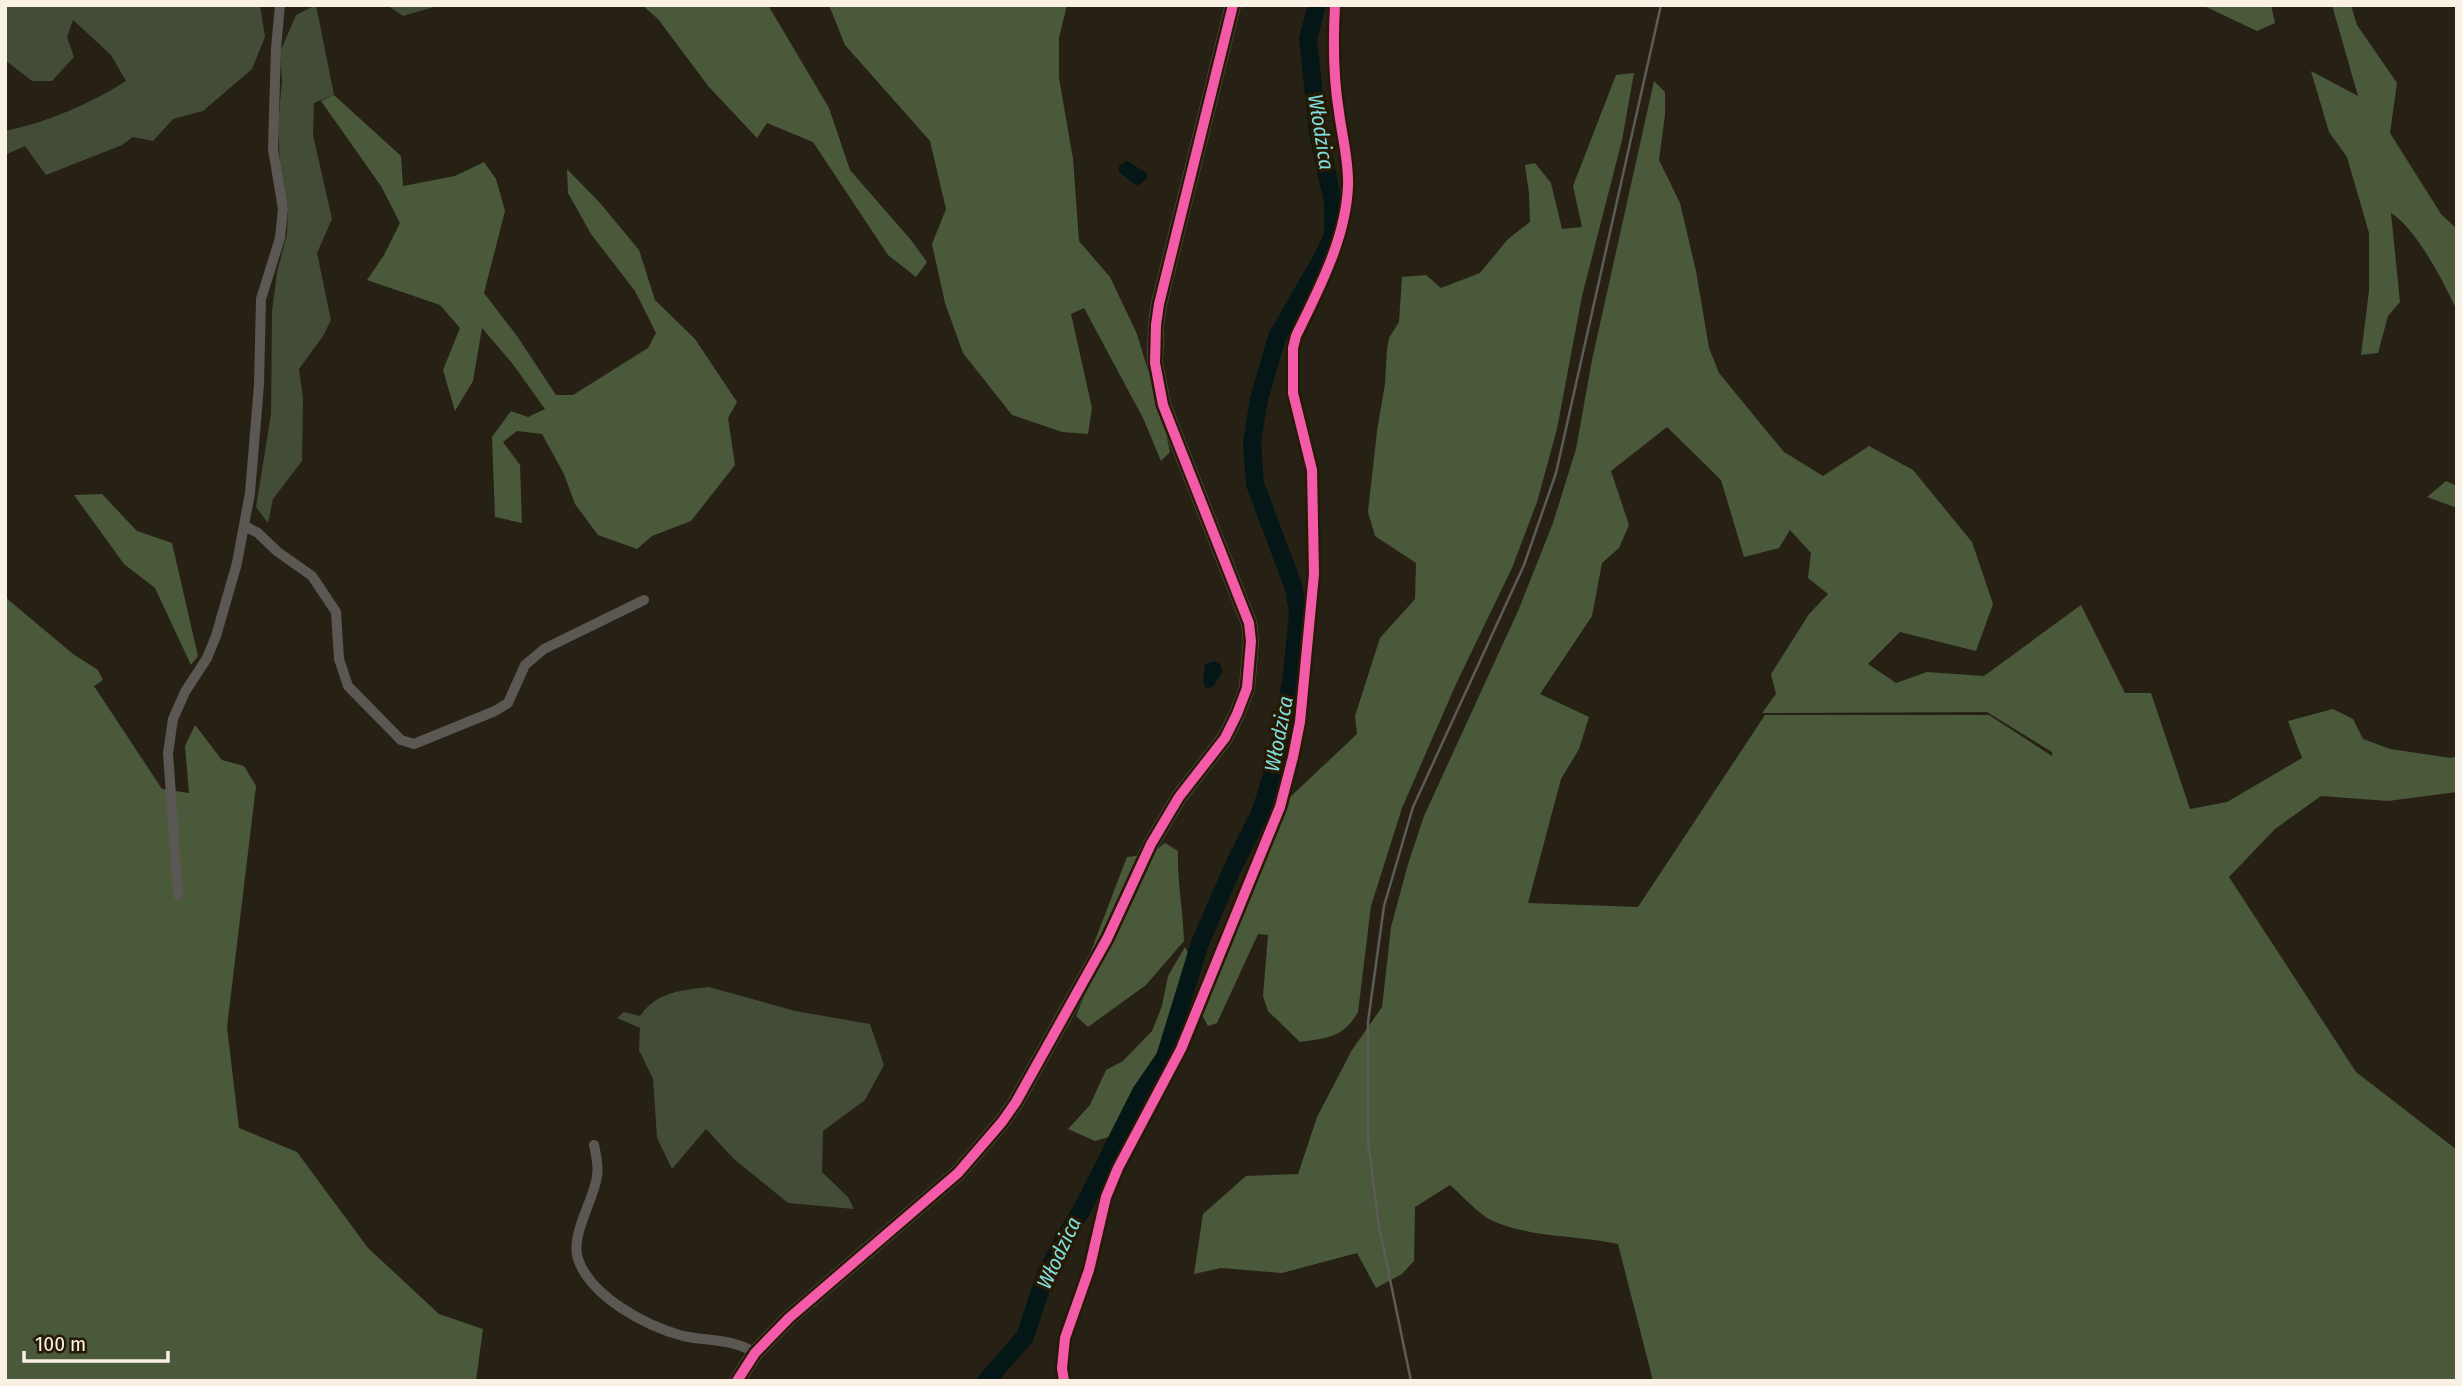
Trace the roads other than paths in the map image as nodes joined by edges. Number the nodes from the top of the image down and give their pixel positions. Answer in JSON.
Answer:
{"nodes":[{"id":1,"x":280,"y":5,"type":"edge"},
{"id":2,"x":1233,"y":5,"type":"edge"},
{"id":3,"x":1335,"y":5,"type":"edge"},
{"id":4,"x":245,"y":526,"type":"junction"},
{"id":5,"x":644,"y":600,"type":"dead end"},
{"id":6,"x":178,"y":895,"type":"dead end"},
{"id":7,"x":594,"y":1144,"type":"dead end"},
{"id":8,"x":755,"y":1353,"type":"junction"},
{"id":9,"x":737,"y":1381,"type":"edge"},
{"id":10,"x":1065,"y":1381,"type":"edge"}],
"edges":[{"from":1,"to":4,"type":"street"},
{"from":2,"to":8,"type":"street"},
{"from":3,"to":10,"type":"street"},
{"from":4,"to":5,"type":"street"},
{"from":4,"to":6,"type":"street"},
{"from":7,"to":8,"type":"street"},
{"from":8,"to":9,"type":"street"}]}
